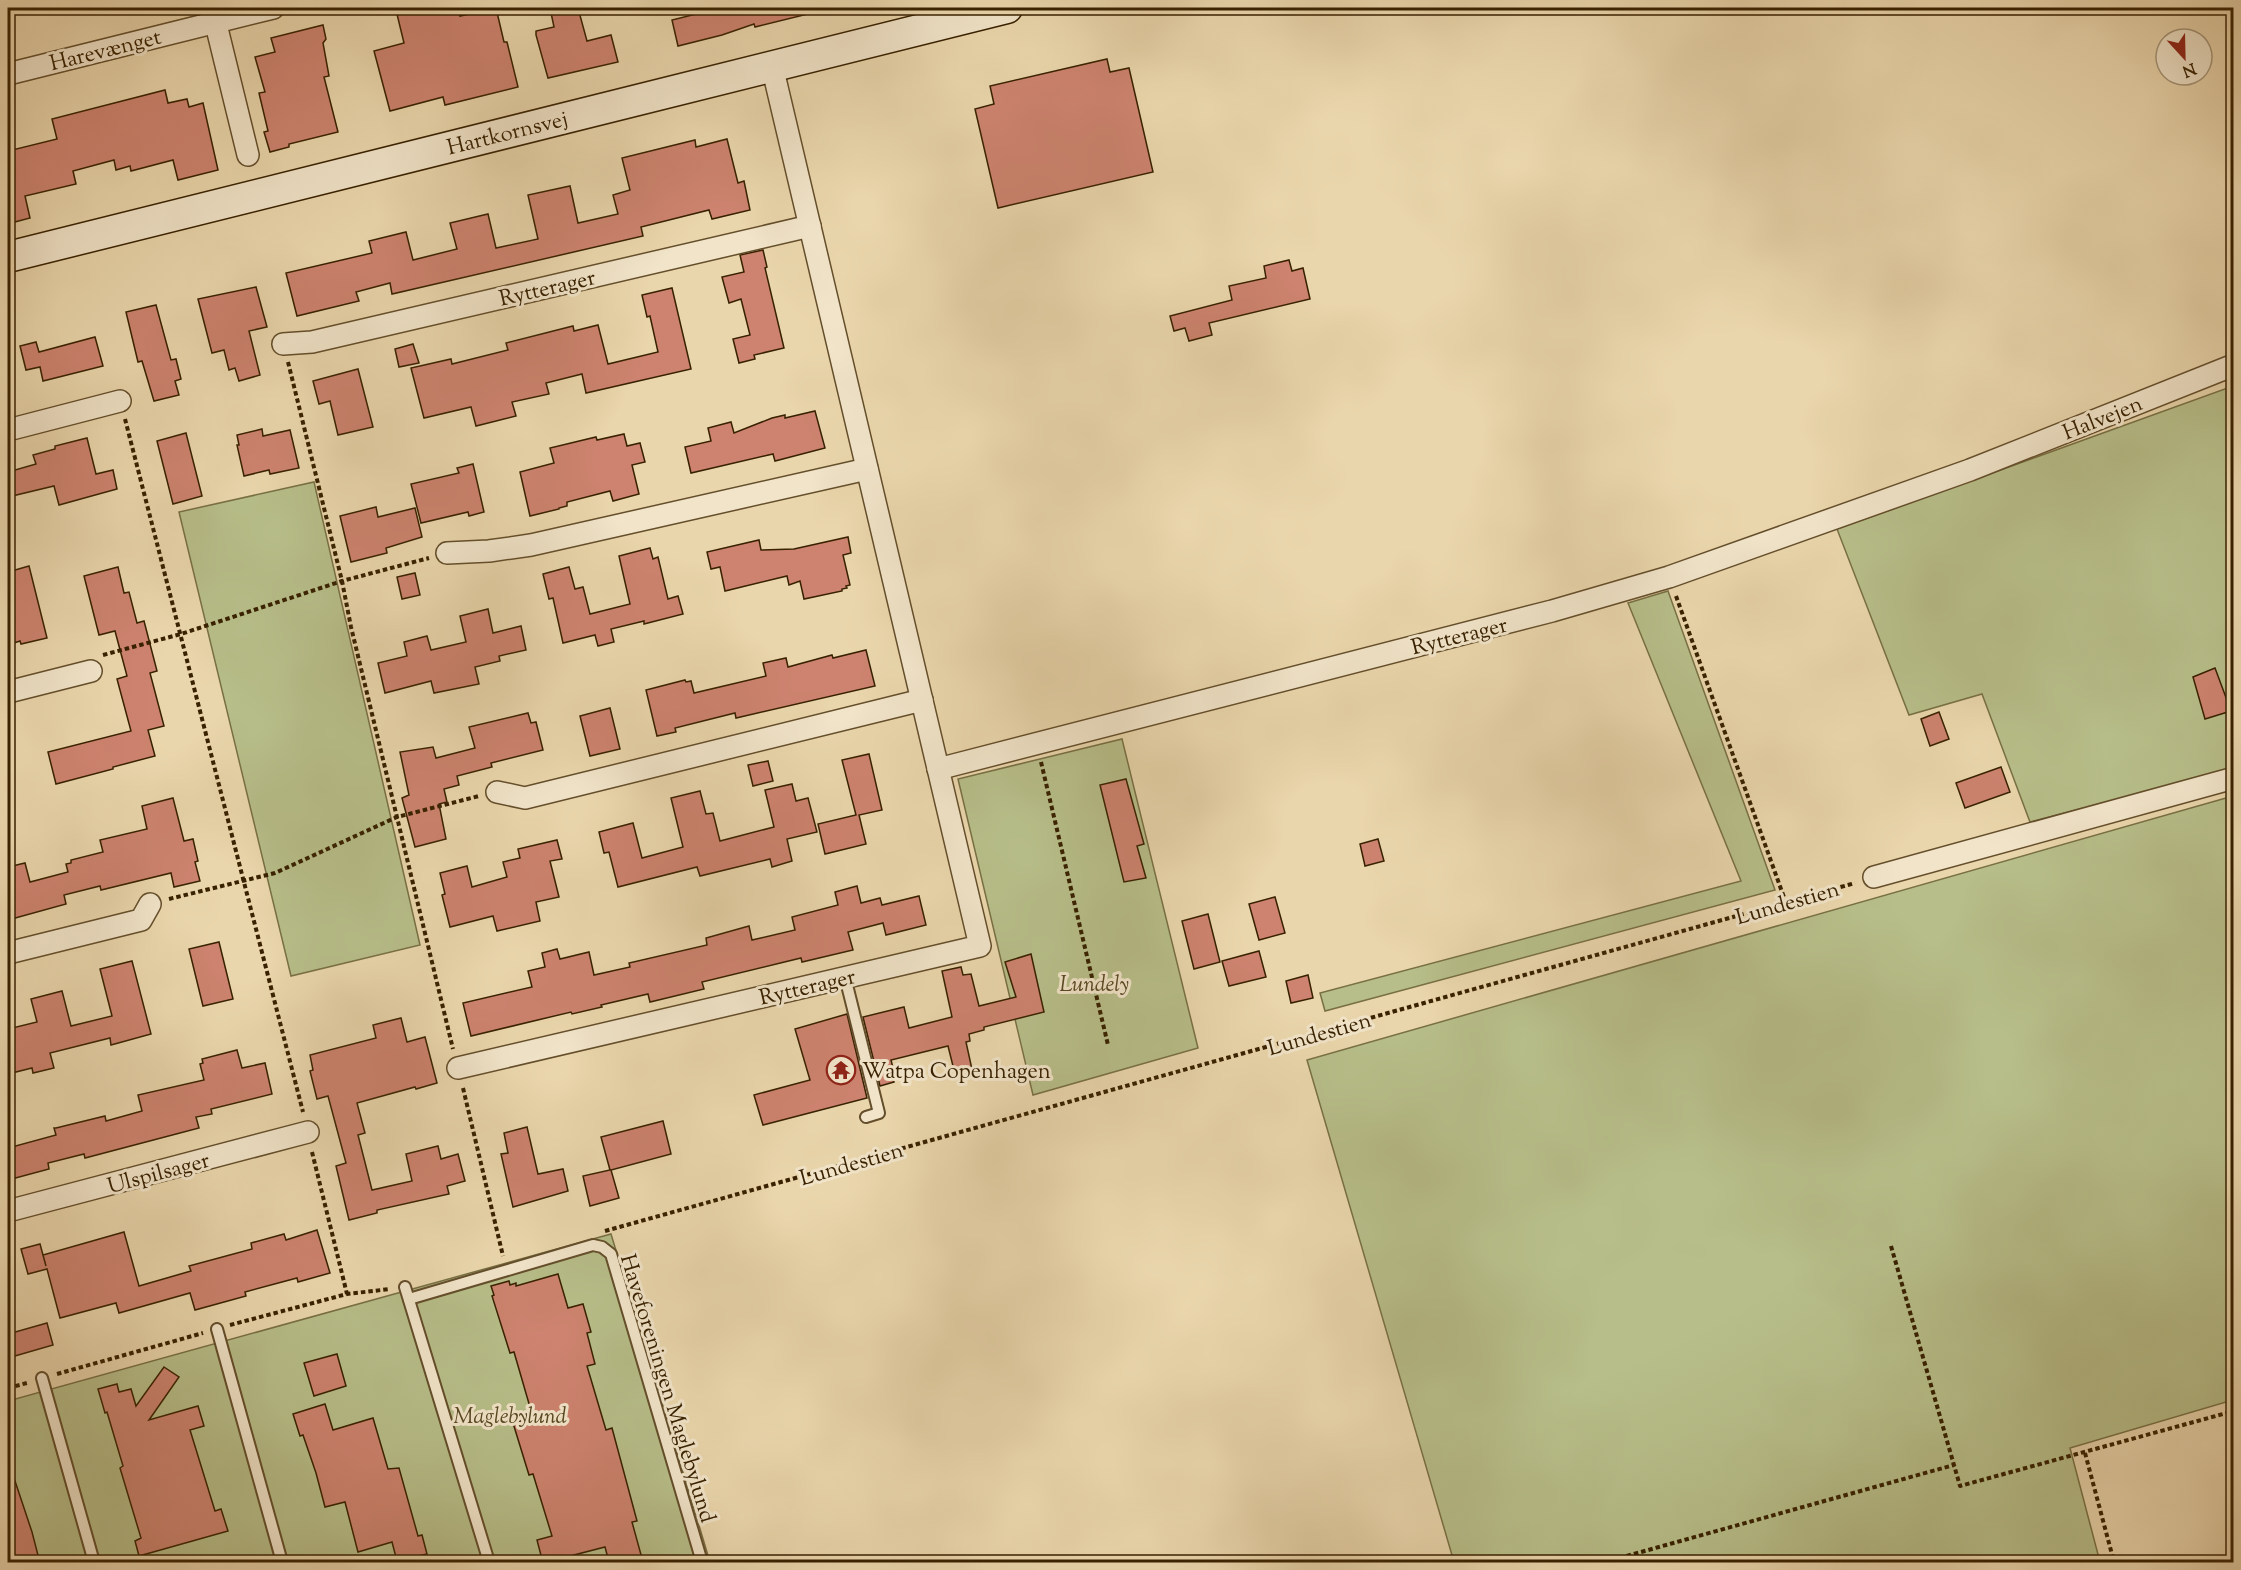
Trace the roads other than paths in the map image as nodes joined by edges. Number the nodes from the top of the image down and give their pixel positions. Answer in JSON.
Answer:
{"nodes":[{"id":1,"x":273,"y":8,"type":"edge"},
{"id":2,"x":1007,"y":8,"type":"edge"},
{"id":3,"x":213,"y":15,"type":"edge"},
{"id":4,"x":772,"y":66,"type":"junction"},
{"id":5,"x":8,"y":74,"type":"edge"},
{"id":6,"x":248,"y":155,"type":"dead end"},
{"id":7,"x":810,"y":226,"type":"junction"},
{"id":8,"x":8,"y":257,"type":"edge"},
{"id":9,"x":283,"y":344,"type":"road end"},
{"id":10,"x":2234,"y":365,"type":"edge"},
{"id":11,"x":120,"y":401,"type":"road end"},
{"id":12,"x":8,"y":430,"type":"edge"},
{"id":13,"x":867,"y":469,"type":"junction"},
{"id":14,"x":1970,"y":470,"type":"joint"},
{"id":15,"x":447,"y":553,"type":"road end"},
{"id":16,"x":91,"y":671,"type":"road end"},
{"id":17,"x":8,"y":692,"type":"edge"},
{"id":18,"x":922,"y":700,"type":"junction"},
{"id":19,"x":938,"y":769,"type":"junction"},
{"id":20,"x":2234,"y":778,"type":"edge"},
{"id":21,"x":497,"y":792,"type":"road end"},
{"id":22,"x":1874,"y":877,"type":"road end"},
{"id":23,"x":150,"y":904,"type":"road end"},
{"id":24,"x":8,"y":953,"type":"edge"},
{"id":25,"x":845,"y":977,"type":"junction"},
{"id":26,"x":458,"y":1068,"type":"road end"},
{"id":27,"x":866,"y":1117,"type":"dead end"},
{"id":28,"x":308,"y":1132,"type":"road end"},
{"id":29,"x":8,"y":1211,"type":"edge"},
{"id":30,"x":405,"y":1287,"type":"dead end"},
{"id":31,"x":409,"y":1299,"type":"junction"},
{"id":32,"x":217,"y":1329,"type":"dead end"},
{"id":33,"x":42,"y":1378,"type":"dead end"},
{"id":34,"x":94,"y":1563,"type":"edge"},
{"id":35,"x":282,"y":1563,"type":"edge"},
{"id":36,"x":489,"y":1563,"type":"edge"},
{"id":37,"x":702,"y":1563,"type":"edge"}],
"edges":[{"from":1,"to":3,"type":"street","name":"Harevænget"},
{"from":2,"to":4,"type":"street","name":"Hartkornsvej"},
{"from":3,"to":5,"type":"street","name":"Harevænget"},
{"from":3,"to":6,"type":"street"},
{"from":4,"to":7,"type":"street","name":"Rytterager"},
{"from":4,"to":8,"type":"street","name":"Hartkornsvej"},
{"from":7,"to":9,"type":"street","name":"Rytterager"},
{"from":7,"to":13,"type":"street","name":"Rytterager"},
{"from":10,"to":14,"type":"street","name":"Halvejen"},
{"from":11,"to":12,"type":"street"},
{"from":13,"to":15,"type":"street"},
{"from":13,"to":18,"type":"street","name":"Rytterager"},
{"from":14,"to":19,"type":"street","name":"Rytterager"},
{"from":16,"to":17,"type":"street"},
{"from":18,"to":19,"type":"street","name":"Rytterager"},
{"from":18,"to":21,"type":"street"},
{"from":19,"to":25,"type":"street","name":"Rytterager"},
{"from":20,"to":22,"type":"street"},
{"from":23,"to":24,"type":"street"},
{"from":25,"to":26,"type":"street","name":"Rytterager"},
{"from":25,"to":27,"type":"lane"},
{"from":28,"to":29,"type":"street","name":"Ulspilsager"},
{"from":30,"to":31,"type":"lane"},
{"from":31,"to":36,"type":"lane"},
{"from":31,"to":37,"type":"lane","name":"Haveforeningen Maglebylund"},
{"from":32,"to":35,"type":"lane"},
{"from":33,"to":34,"type":"lane"}]}
